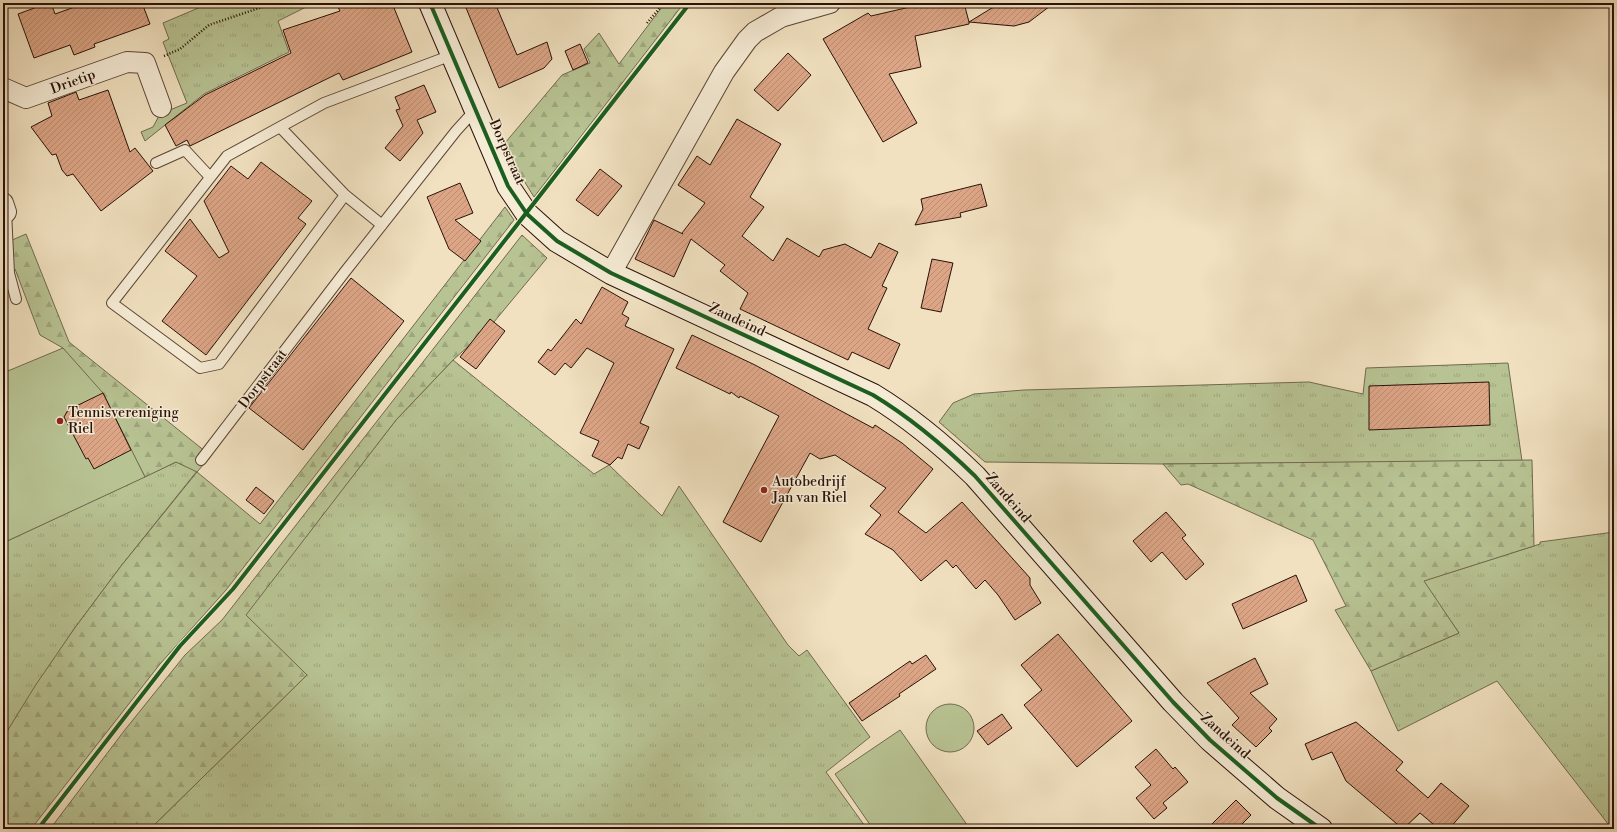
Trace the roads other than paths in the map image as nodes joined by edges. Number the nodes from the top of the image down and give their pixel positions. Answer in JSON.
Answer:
{"nodes":[{"id":1,"x":430,"y":3,"type":"edge"},
{"id":2,"x":830,"y":3,"type":"edge"},
{"id":3,"x":452,"y":55,"type":"junction"},
{"id":4,"x":3,"y":88,"type":"edge"},
{"id":5,"x":161,"y":107,"type":"dead end"},
{"id":6,"x":475,"y":110,"type":"junction"},
{"id":7,"x":280,"y":127,"type":"junction"},
{"id":8,"x":156,"y":163,"type":"dead end"},
{"id":9,"x":210,"y":177,"type":"junction"},
{"id":10,"x":345,"y":195,"type":"junction"},
{"id":11,"x":5,"y":208,"type":"edge"},
{"id":12,"x":382,"y":225,"type":"junction"},
{"id":13,"x":611,"y":273,"type":"junction"},
{"id":14,"x":16,"y":299,"type":"dead end"},
{"id":15,"x":201,"y":460,"type":"dead end"},
{"id":16,"x":1321,"y":829,"type":"edge"}],
"edges":[{"from":1,"to":3,"type":"street","name":"Dorpstraat"},
{"from":2,"to":13,"type":"street"},
{"from":3,"to":6,"type":"street","name":"Dorpstraat"},
{"from":3,"to":7,"type":"lane"},
{"from":4,"to":5,"type":"street","name":"Drietip"},
{"from":6,"to":12,"type":"lane","name":"Dorpstraat"},
{"from":6,"to":13,"type":"street","name":"Dorpstraat"},
{"from":7,"to":9,"type":"lane"},
{"from":7,"to":10,"type":"lane"},
{"from":8,"to":9,"type":"lane"},
{"from":9,"to":10,"type":"lane"},
{"from":10,"to":12,"type":"lane"},
{"from":11,"to":14,"type":"lane"},
{"from":12,"to":15,"type":"lane","name":"Dorpstraat"},
{"from":13,"to":16,"type":"street","name":"Zandeind"}]}
